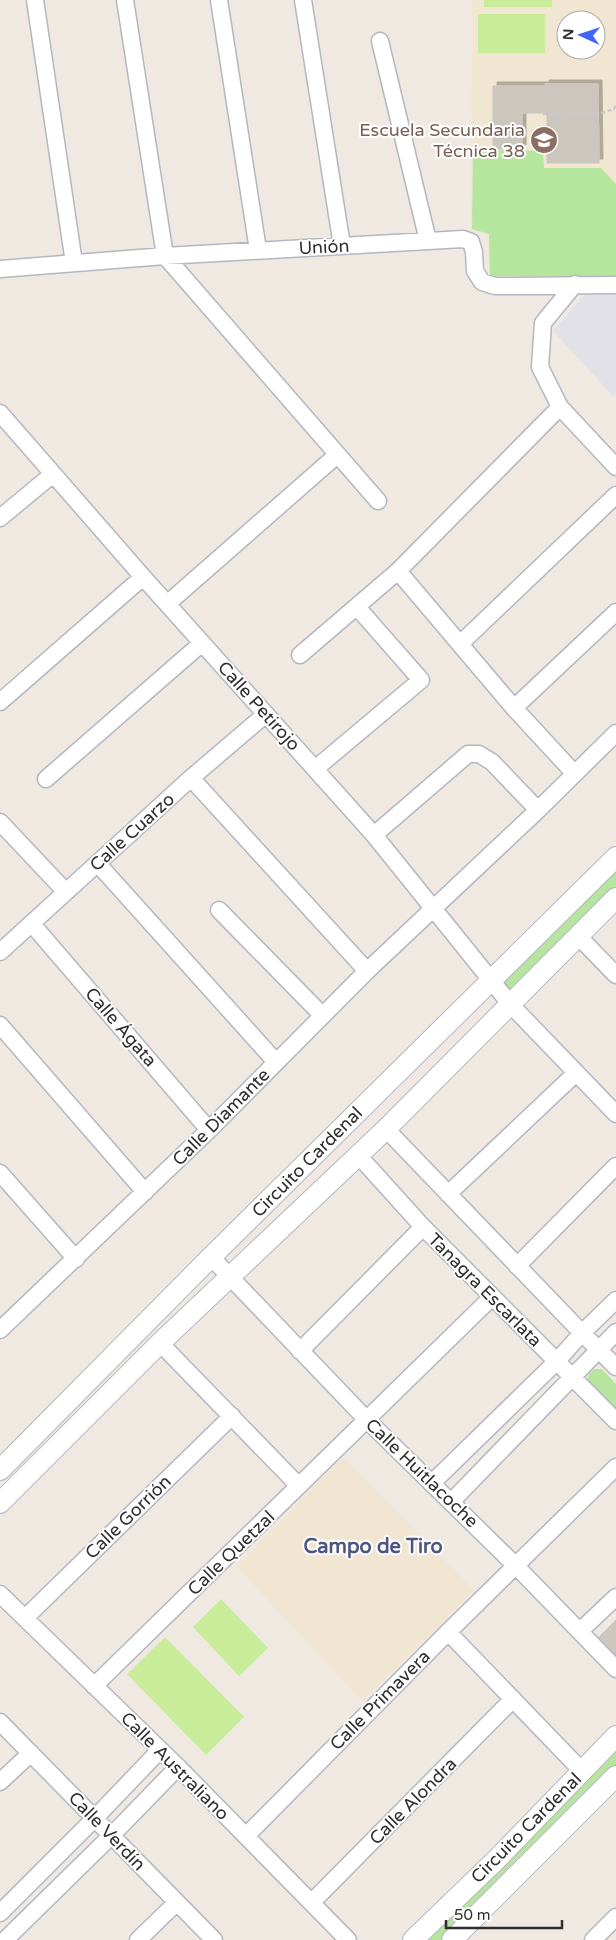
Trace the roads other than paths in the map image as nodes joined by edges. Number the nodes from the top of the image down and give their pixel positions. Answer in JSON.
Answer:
{"nodes":[{"id":1,"x":35,"y":0,"type":"edge"},
{"id":2,"x":125,"y":0,"type":"edge"},
{"id":3,"x":219,"y":0,"type":"edge"},
{"id":4,"x":303,"y":0,"type":"edge"},
{"id":5,"x":380,"y":42,"type":"dead end"},
{"id":6,"x":428,"y":241,"type":"junction"},
{"id":7,"x":342,"y":246,"type":"junction"},
{"id":8,"x":258,"y":250,"type":"junction"},
{"id":9,"x":165,"y":256,"type":"junction"},
{"id":10,"x":74,"y":263,"type":"junction"},
{"id":11,"x":0,"y":269,"type":"edge"},
{"id":12,"x":575,"y":284,"type":"junction"},
{"id":13,"x":616,"y":285,"type":"edge"},
{"id":14,"x":560,"y":407,"type":"junction"},
{"id":15,"x":0,"y":413,"type":"edge"},
{"id":16,"x":337,"y":455,"type":"junction"},
{"id":17,"x":616,"y":467,"type":"edge"},
{"id":18,"x":53,"y":474,"type":"junction"},
{"id":19,"x":616,"y":495,"type":"edge"},
{"id":20,"x":378,"y":501,"type":"dead end"},
{"id":21,"x":0,"y":518,"type":"edge"},
{"id":22,"x":398,"y":571,"type":"junction"},
{"id":23,"x":143,"y":577,"type":"junction"},
{"id":24,"x":167,"y":604,"type":"junction"},
{"id":25,"x":358,"y":607,"type":"junction"},
{"id":26,"x":616,"y":612,"type":"edge"},
{"id":27,"x":202,"y":643,"type":"junction"},
{"id":28,"x":461,"y":643,"type":"junction"},
{"id":29,"x":300,"y":656,"type":"dead end"},
{"id":30,"x":0,"y":702,"type":"edge"},
{"id":31,"x":514,"y":708,"type":"junction"},
{"id":32,"x":266,"y":714,"type":"junction"},
{"id":33,"x":616,"y":733,"type":"edge"},
{"id":34,"x":315,"y":769,"type":"junction"},
{"id":35,"x":574,"y":773,"type":"junction"},
{"id":36,"x":191,"y":778,"type":"junction"},
{"id":37,"x":46,"y":779,"type":"dead end"},
{"id":38,"x":538,"y":810,"type":"junction"},
{"id":39,"x":0,"y":823,"type":"edge"},
{"id":40,"x":374,"y":835,"type":"junction"},
{"id":41,"x":616,"y":857,"type":"edge"},
{"id":42,"x":98,"y":864,"type":"junction"},
{"id":43,"x":66,"y":892,"type":"junction"},
{"id":44,"x":616,"y":898,"type":"edge"},
{"id":45,"x":433,"y":908,"type":"junction"},
{"id":46,"x":219,"y":910,"type":"dead end"},
{"id":47,"x":32,"y":924,"type":"junction"},
{"id":48,"x":579,"y":937,"type":"junction"},
{"id":49,"x":0,"y":952,"type":"edge"},
{"id":50,"x":367,"y":971,"type":"junction"},
{"id":51,"x":616,"y":975,"type":"edge"},
{"id":52,"x":490,"y":981,"type":"junction"},
{"id":53,"x":511,"y":1005,"type":"junction"},
{"id":54,"x":322,"y":1015,"type":"junction"},
{"id":55,"x":0,"y":1025,"type":"edge"},
{"id":56,"x":276,"y":1062,"type":"junction"},
{"id":57,"x":576,"y":1073,"type":"junction"},
{"id":58,"x":616,"y":1114,"type":"edge"},
{"id":59,"x":386,"y":1128,"type":"junction"},
{"id":60,"x":209,"y":1130,"type":"junction"},
{"id":61,"x":358,"y":1155,"type":"junction"},
{"id":62,"x":616,"y":1166,"type":"edge"},
{"id":63,"x":0,"y":1173,"type":"edge"},
{"id":64,"x":145,"y":1192,"type":"junction"},
{"id":65,"x":448,"y":1194,"type":"junction"},
{"id":66,"x":423,"y":1227,"type":"junction"},
{"id":67,"x":212,"y":1257,"type":"junction"},
{"id":68,"x":76,"y":1259,"type":"junction"},
{"id":69,"x":517,"y":1266,"type":"junction"},
{"id":70,"x":230,"y":1276,"type":"junction"},
{"id":71,"x":492,"y":1297,"type":"junction"},
{"id":72,"x":616,"y":1300,"type":"edge"},
{"id":73,"x":3,"y":1323,"type":"edge"},
{"id":74,"x":616,"y":1332,"type":"edge"},
{"id":75,"x":582,"y":1333,"type":"junction"},
{"id":76,"x":160,"y":1343,"type":"junction"},
{"id":77,"x":599,"y":1350,"type":"junction"},
{"id":78,"x":300,"y":1351,"type":"junction"},
{"id":79,"x":556,"y":1362,"type":"junction"},
{"id":80,"x":616,"y":1367,"type":"edge"},
{"id":81,"x":572,"y":1377,"type":"junction"},
{"id":82,"x":232,"y":1416,"type":"junction"},
{"id":83,"x":366,"y":1419,"type":"junction"},
{"id":84,"x":616,"y":1421,"type":"edge"},
{"id":85,"x":616,"y":1467,"type":"edge"},
{"id":86,"x":0,"y":1470,"type":"edge"},
{"id":87,"x":432,"y":1483,"type":"junction"},
{"id":88,"x":299,"y":1486,"type":"junction"},
{"id":89,"x":452,"y":1501,"type":"junction"},
{"id":90,"x":0,"y":1503,"type":"edge"},
{"id":91,"x":516,"y":1566,"type":"junction"},
{"id":92,"x":0,"y":1594,"type":"edge"},
{"id":93,"x":616,"y":1597,"type":"edge"},
{"id":94,"x":25,"y":1618,"type":"junction"},
{"id":95,"x":580,"y":1631,"type":"junction"},
{"id":96,"x":448,"y":1632,"type":"junction"},
{"id":97,"x":616,"y":1669,"type":"edge"},
{"id":98,"x":94,"y":1686,"type":"junction"},
{"id":99,"x":513,"y":1699,"type":"junction"},
{"id":100,"x":0,"y":1722,"type":"edge"},
{"id":101,"x":616,"y":1736,"type":"edge"},
{"id":102,"x":160,"y":1750,"type":"junction"},
{"id":103,"x":31,"y":1753,"type":"junction"},
{"id":104,"x":178,"y":1767,"type":"junction"},
{"id":105,"x":582,"y":1771,"type":"junction"},
{"id":106,"x":616,"y":1776,"type":"edge"},
{"id":107,"x":0,"y":1782,"type":"edge"},
{"id":108,"x":95,"y":1818,"type":"junction"},
{"id":109,"x":112,"y":1835,"type":"junction"},
{"id":110,"x":246,"y":1836,"type":"junction"},
{"id":111,"x":312,"y":1902,"type":"junction"},
{"id":112,"x":176,"y":1903,"type":"junction"},
{"id":113,"x":0,"y":1913,"type":"edge"},
{"id":114,"x":616,"y":1917,"type":"edge"},
{"id":115,"x":5,"y":1940,"type":"edge"},
{"id":116,"x":138,"y":1940,"type":"edge"},
{"id":117,"x":214,"y":1940,"type":"edge"},
{"id":118,"x":348,"y":1940,"type":"edge"},
{"id":119,"x":413,"y":1940,"type":"edge"},
{"id":120,"x":452,"y":1940,"type":"edge"},
{"id":121,"x":593,"y":1940,"type":"edge"}],
"edges":[{"from":1,"to":10,"type":"street"},
{"from":2,"to":9,"type":"street"},
{"from":3,"to":8,"type":"street"},
{"from":4,"to":7,"type":"street"},
{"from":5,"to":6,"type":"street"},
{"from":6,"to":7,"type":"street","name":"Unión"},
{"from":6,"to":12,"type":"street","name":"Unión"},
{"from":7,"to":8,"type":"street","name":"Unión"},
{"from":8,"to":9,"type":"street","name":"Unión"},
{"from":9,"to":10,"type":"street","name":"Unión"},
{"from":9,"to":16,"type":"street"},
{"from":10,"to":11,"type":"street","name":"Unión"},
{"from":12,"to":13,"type":"street","name":"Unión"},
{"from":12,"to":14,"type":"street"},
{"from":14,"to":17,"type":"street"},
{"from":14,"to":22,"type":"street"},
{"from":15,"to":18,"type":"street","name":"Calle Petirojo"},
{"from":16,"to":20,"type":"street"},
{"from":16,"to":24,"type":"street"},
{"from":18,"to":21,"type":"street"},
{"from":18,"to":23,"type":"street","name":"Calle Petirojo"},
{"from":19,"to":28,"type":"street"},
{"from":22,"to":25,"type":"street"},
{"from":22,"to":28,"type":"street"},
{"from":23,"to":24,"type":"street","name":"Calle Petirojo"},
{"from":23,"to":30,"type":"street"},
{"from":24,"to":27,"type":"street","name":"Calle Petirojo"},
{"from":25,"to":29,"type":"street"},
{"from":25,"to":34,"type":"street"},
{"from":26,"to":31,"type":"street"},
{"from":27,"to":32,"type":"street","name":"Calle Petirojo"},
{"from":27,"to":37,"type":"street"},
{"from":28,"to":31,"type":"street"},
{"from":31,"to":35,"type":"street"},
{"from":32,"to":34,"type":"street","name":"Calle Petirojo"},
{"from":32,"to":36,"type":"street","name":"Calle Cuarzo"},
{"from":33,"to":35,"type":"street","name":"Calle Diamante"},
{"from":34,"to":40,"type":"street","name":"Calle Petirojo"},
{"from":35,"to":38,"type":"street","name":"Calle Diamante"},
{"from":36,"to":42,"type":"street","name":"Calle Cuarzo"},
{"from":36,"to":50,"type":"street"},
{"from":38,"to":40,"type":"street"},
{"from":38,"to":45,"type":"street","name":"Calle Diamante"},
{"from":39,"to":43,"type":"street"},
{"from":40,"to":45,"type":"street","name":"Calle Petirojo"},
{"from":41,"to":52,"type":"street","name":"Circuito Cardenal"},
{"from":42,"to":43,"type":"street","name":"Calle Cuarzo"},
{"from":42,"to":56,"type":"street"},
{"from":43,"to":47,"type":"street","name":"Calle Cuarzo"},
{"from":44,"to":48,"type":"street","name":"Circuito Cardenal"},
{"from":45,"to":50,"type":"street","name":"Calle Diamante"},
{"from":45,"to":52,"type":"street","name":"Calle Petirojo"},
{"from":46,"to":54,"type":"street"},
{"from":47,"to":49,"type":"street","name":"Calle Cuarzo"},
{"from":47,"to":60,"type":"street","name":"Calle Ágata"},
{"from":48,"to":51,"type":"street"},
{"from":48,"to":53,"type":"street","name":"Circuito Cardenal"},
{"from":50,"to":54,"type":"street","name":"Calle Diamante"},
{"from":52,"to":53,"type":"street","name":"Calle Petirojo"},
{"from":52,"to":67,"type":"street","name":"Circuito Cardenal"},
{"from":53,"to":57,"type":"street","name":"Calle Petirojo"},
{"from":53,"to":59,"type":"street","name":"Circuito Cardenal"},
{"from":54,"to":56,"type":"street","name":"Calle Diamante"},
{"from":55,"to":64,"type":"street"},
{"from":56,"to":60,"type":"street","name":"Calle Diamante"},
{"from":57,"to":58,"type":"street","name":"Calle Petirojo"},
{"from":57,"to":65,"type":"street"},
{"from":59,"to":61,"type":"street","name":"Circuito Cardenal"},
{"from":59,"to":65,"type":"street"},
{"from":60,"to":64,"type":"street","name":"Calle Diamante"},
{"from":61,"to":66,"type":"street","name":"Tanagra Escarlata"},
{"from":61,"to":70,"type":"street","name":"Circuito Cardenal"},
{"from":62,"to":69,"type":"street"},
{"from":63,"to":68,"type":"street"},
{"from":64,"to":68,"type":"street","name":"Calle Diamante"},
{"from":65,"to":69,"type":"street"},
{"from":66,"to":71,"type":"street","name":"Tanagra Escarlata"},
{"from":66,"to":78,"type":"street"},
{"from":67,"to":70,"type":"street","name":"Calle Huitlacoche"},
{"from":67,"to":86,"type":"street","name":"Circuito Cardenal"},
{"from":68,"to":73,"type":"street","name":"Calle Diamante"},
{"from":69,"to":75,"type":"street"},
{"from":70,"to":76,"type":"street","name":"Circuito Cardenal"},
{"from":70,"to":78,"type":"street","name":"Calle Huitlacoche"},
{"from":71,"to":79,"type":"street","name":"Tanagra Escarlata"},
{"from":71,"to":83,"type":"street","name":"Calle Quetzal"},
{"from":72,"to":75,"type":"street"},
{"from":74,"to":77,"type":"street"},
{"from":75,"to":77,"type":"street"},
{"from":75,"to":79,"type":"street"},
{"from":76,"to":82,"type":"street"},
{"from":76,"to":90,"type":"street","name":"Circuito Cardenal"},
{"from":77,"to":80,"type":"street"},
{"from":77,"to":81,"type":"street"},
{"from":78,"to":83,"type":"street","name":"Calle Huitlacoche"},
{"from":79,"to":81,"type":"street","name":"Tanagra Escarlata"},
{"from":79,"to":87,"type":"street"},
{"from":81,"to":84,"type":"street","name":"Tanagra Escarlata"},
{"from":81,"to":89,"type":"street"},
{"from":82,"to":88,"type":"street"},
{"from":82,"to":94,"type":"street","name":"Calle Gorrión"},
{"from":83,"to":87,"type":"street","name":"Calle Huitlacoche"},
{"from":83,"to":88,"type":"street","name":"Calle Quetzal"},
{"from":85,"to":91,"type":"street","name":"Calle Primavera"},
{"from":87,"to":89,"type":"street","name":"Calle Huitlacoche"},
{"from":88,"to":98,"type":"street","name":"Calle Quetzal"},
{"from":89,"to":91,"type":"street","name":"Calle Huitlacoche"},
{"from":91,"to":95,"type":"street","name":"Calle Huitlacoche"},
{"from":91,"to":96,"type":"street","name":"Calle Primavera"},
{"from":92,"to":94,"type":"street","name":"Calle Australiano"},
{"from":93,"to":95,"type":"street"},
{"from":94,"to":98,"type":"street","name":"Calle Australiano"},
{"from":95,"to":97,"type":"street","name":"Calle Huitlacoche"},
{"from":96,"to":99,"type":"street"},
{"from":96,"to":110,"type":"street","name":"Calle Primavera"},
{"from":98,"to":102,"type":"street","name":"Calle Australiano"},
{"from":99,"to":105,"type":"street"},
{"from":99,"to":111,"type":"street","name":"Calle Alondra"},
{"from":100,"to":103,"type":"street","name":"Calle Verdín"},
{"from":101,"to":105,"type":"street","name":"Circuito Cardenal"},
{"from":102,"to":104,"type":"street","name":"Calle Australiano"},
{"from":102,"to":108,"type":"street"},
{"from":103,"to":107,"type":"street"},
{"from":103,"to":108,"type":"street","name":"Calle Verdín"},
{"from":104,"to":109,"type":"street"},
{"from":104,"to":110,"type":"street","name":"Calle Australiano"},
{"from":105,"to":119,"type":"street","name":"Circuito Cardenal"},
{"from":106,"to":120,"type":"street","name":"Circuito Cardenal"},
{"from":108,"to":109,"type":"street","name":"Calle Verdín"},
{"from":108,"to":113,"type":"street"},
{"from":109,"to":112,"type":"street","name":"Calle Verdín"},
{"from":109,"to":115,"type":"street"},
{"from":110,"to":111,"type":"street","name":"Calle Australiano"},
{"from":111,"to":118,"type":"street","name":"Calle Australiano"},
{"from":112,"to":116,"type":"street"},
{"from":112,"to":117,"type":"street","name":"Calle Verdín"},
{"from":114,"to":121,"type":"street"}]}
